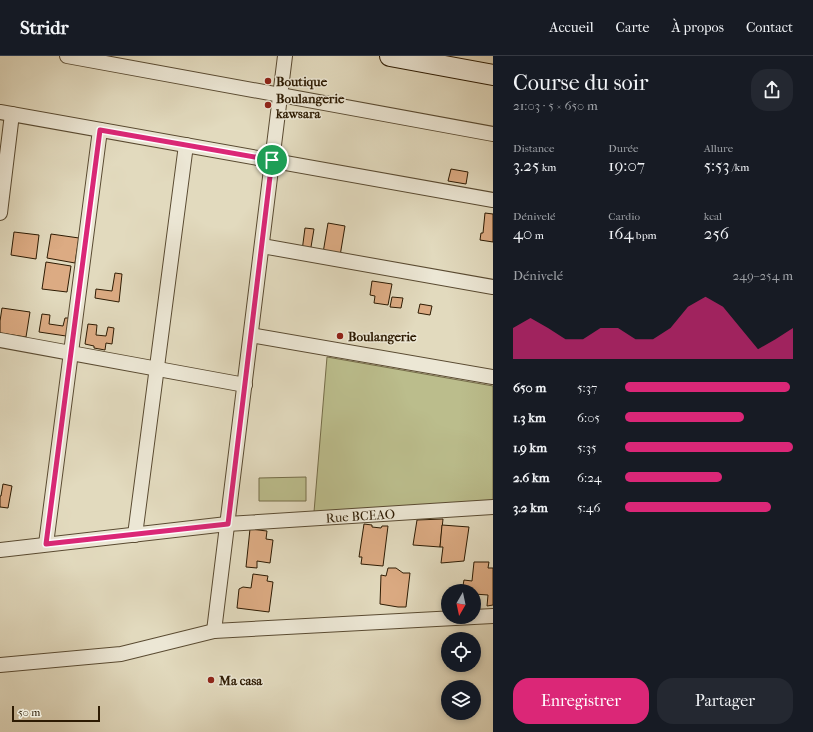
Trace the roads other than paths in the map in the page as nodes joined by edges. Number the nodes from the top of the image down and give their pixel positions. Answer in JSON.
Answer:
{"nodes":[{"id":1,"x":67,"y":56,"type":"edge"},
{"id":2,"x":286,"y":56,"type":"edge"},
{"id":3,"x":390,"y":56,"type":"edge"},
{"id":4,"x":493,"y":75,"type":"edge"},
{"id":5,"x":281,"y":95,"type":"junction"},
{"id":6,"x":6,"y":113,"type":"edge"},
{"id":7,"x":100,"y":130,"type":"junction"},
{"id":8,"x":493,"y":134,"type":"edge"},
{"id":9,"x":186,"y":145,"type":"junction"},
{"id":10,"x":272,"y":160,"type":"junction"},
{"id":11,"x":493,"y":200,"type":"edge"},
{"id":12,"x":0,"y":213,"type":"edge"},
{"id":13,"x":262,"y":246,"type":"junction"},
{"id":14,"x":493,"y":287,"type":"edge"},
{"id":15,"x":251,"y":334,"type":"junction"},
{"id":16,"x":0,"y":340,"type":"edge"},
{"id":17,"x":71,"y":353,"type":"junction"},
{"id":18,"x":157,"y":369,"type":"junction"},
{"id":19,"x":493,"y":377,"type":"edge"},
{"id":20,"x":245,"y":385,"type":"junction"},
{"id":21,"x":493,"y":507,"type":"edge"},
{"id":22,"x":228,"y":524,"type":"junction"},
{"id":23,"x":135,"y":535,"type":"junction"},
{"id":24,"x":46,"y":544,"type":"junction"},
{"id":25,"x":0,"y":550,"type":"edge"},
{"id":26,"x":493,"y":616,"type":"edge"},
{"id":27,"x":214,"y":631,"type":"junction"},
{"id":28,"x":0,"y":665,"type":"edge"}],
"edges":[{"from":1,"to":5,"type":"street"},
{"from":2,"to":5,"type":"street"},
{"from":3,"to":4,"type":"street"},
{"from":5,"to":8,"type":"street"},
{"from":5,"to":10,"type":"street"},
{"from":6,"to":7,"type":"street"},
{"from":6,"to":12,"type":"street"},
{"from":7,"to":9,"type":"street"},
{"from":7,"to":17,"type":"street"},
{"from":9,"to":10,"type":"street"},
{"from":9,"to":18,"type":"street"},
{"from":10,"to":11,"type":"street"},
{"from":10,"to":13,"type":"street"},
{"from":13,"to":14,"type":"street"},
{"from":13,"to":15,"type":"street"},
{"from":15,"to":19,"type":"street"},
{"from":15,"to":20,"type":"street"},
{"from":16,"to":17,"type":"street"},
{"from":17,"to":18,"type":"street"},
{"from":17,"to":24,"type":"street"},
{"from":18,"to":20,"type":"street"},
{"from":18,"to":23,"type":"street"},
{"from":20,"to":22,"type":"street"},
{"from":21,"to":22,"type":"street","name":"Rue BCEAO"},
{"from":22,"to":23,"type":"street","name":"Rue BCEAO"},
{"from":22,"to":27,"type":"street"},
{"from":23,"to":24,"type":"street","name":"Rue BCEAO"},
{"from":24,"to":25,"type":"street","name":"Rue BCEAO"},
{"from":26,"to":27,"type":"street"},
{"from":27,"to":28,"type":"street"}]}
